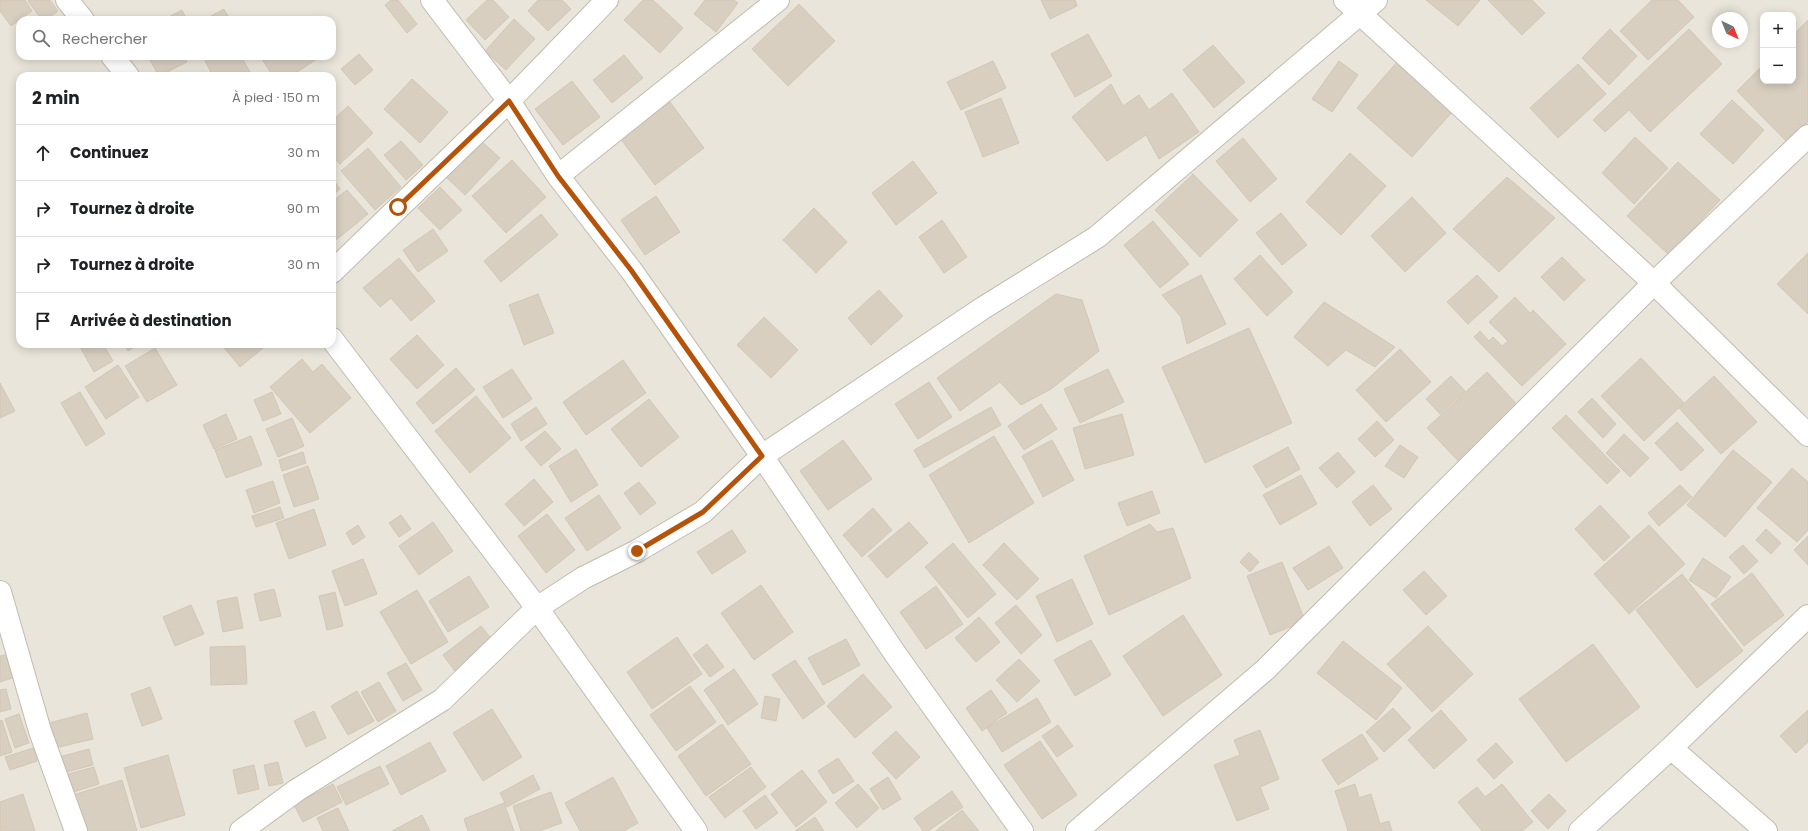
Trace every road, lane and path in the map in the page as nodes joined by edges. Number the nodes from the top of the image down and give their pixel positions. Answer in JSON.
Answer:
{"nodes":[{"id":1,"x":67,"y":0,"type":"edge"},
{"id":2,"x":432,"y":0,"type":"edge"},
{"id":3,"x":607,"y":0,"type":"edge"},
{"id":4,"x":778,"y":0,"type":"edge"},
{"id":5,"x":1376,"y":0,"type":"edge"},
{"id":6,"x":1352,"y":7,"type":"edge"},
{"id":7,"x":80,"y":16,"type":"edge"},
{"id":8,"x":115,"y":60,"type":"edge"},
{"id":9,"x":125,"y":72,"type":"edge"},
{"id":10,"x":509,"y":101,"type":"junction"},
{"id":11,"x":1808,"y":136,"type":"edge"},
{"id":12,"x":558,"y":176,"type":"junction"},
{"id":13,"x":336,"y":268,"type":"edge"},
{"id":14,"x":1654,"y":283,"type":"junction"},
{"id":15,"x":336,"y":345,"type":"edge"},
{"id":16,"x":1808,"y":435,"type":"edge"},
{"id":17,"x":762,"y":456,"type":"junction"},
{"id":18,"x":0,"y":592,"type":"edge"},
{"id":19,"x":537,"y":608,"type":"junction"},
{"id":20,"x":1808,"y":616,"type":"edge"},
{"id":21,"x":1671,"y":748,"type":"junction"},
{"id":22,"x":76,"y":831,"type":"edge"},
{"id":23,"x":241,"y":831,"type":"edge"},
{"id":24,"x":696,"y":831,"type":"edge"},
{"id":25,"x":1022,"y":831,"type":"edge"},
{"id":26,"x":1077,"y":831,"type":"edge"},
{"id":27,"x":1580,"y":831,"type":"edge"},
{"id":28,"x":1766,"y":831,"type":"edge"}],
"edges":[{"from":1,"to":7,"type":"street"},
{"from":2,"to":10,"type":"street"},
{"from":3,"to":10,"type":"street"},
{"from":4,"to":12,"type":"street"},
{"from":5,"to":6,"type":"street"},
{"from":6,"to":14,"type":"street"},
{"from":6,"to":17,"type":"street"},
{"from":8,"to":9,"type":"street"},
{"from":10,"to":12,"type":"street"},
{"from":10,"to":13,"type":"street"},
{"from":11,"to":14,"type":"street"},
{"from":12,"to":17,"type":"street"},
{"from":14,"to":16,"type":"street"},
{"from":14,"to":26,"type":"street"},
{"from":15,"to":19,"type":"street"},
{"from":17,"to":19,"type":"street"},
{"from":17,"to":25,"type":"street"},
{"from":18,"to":22,"type":"street"},
{"from":19,"to":23,"type":"street"},
{"from":19,"to":24,"type":"street"},
{"from":20,"to":21,"type":"street"},
{"from":21,"to":27,"type":"street"},
{"from":21,"to":28,"type":"street"}]}
